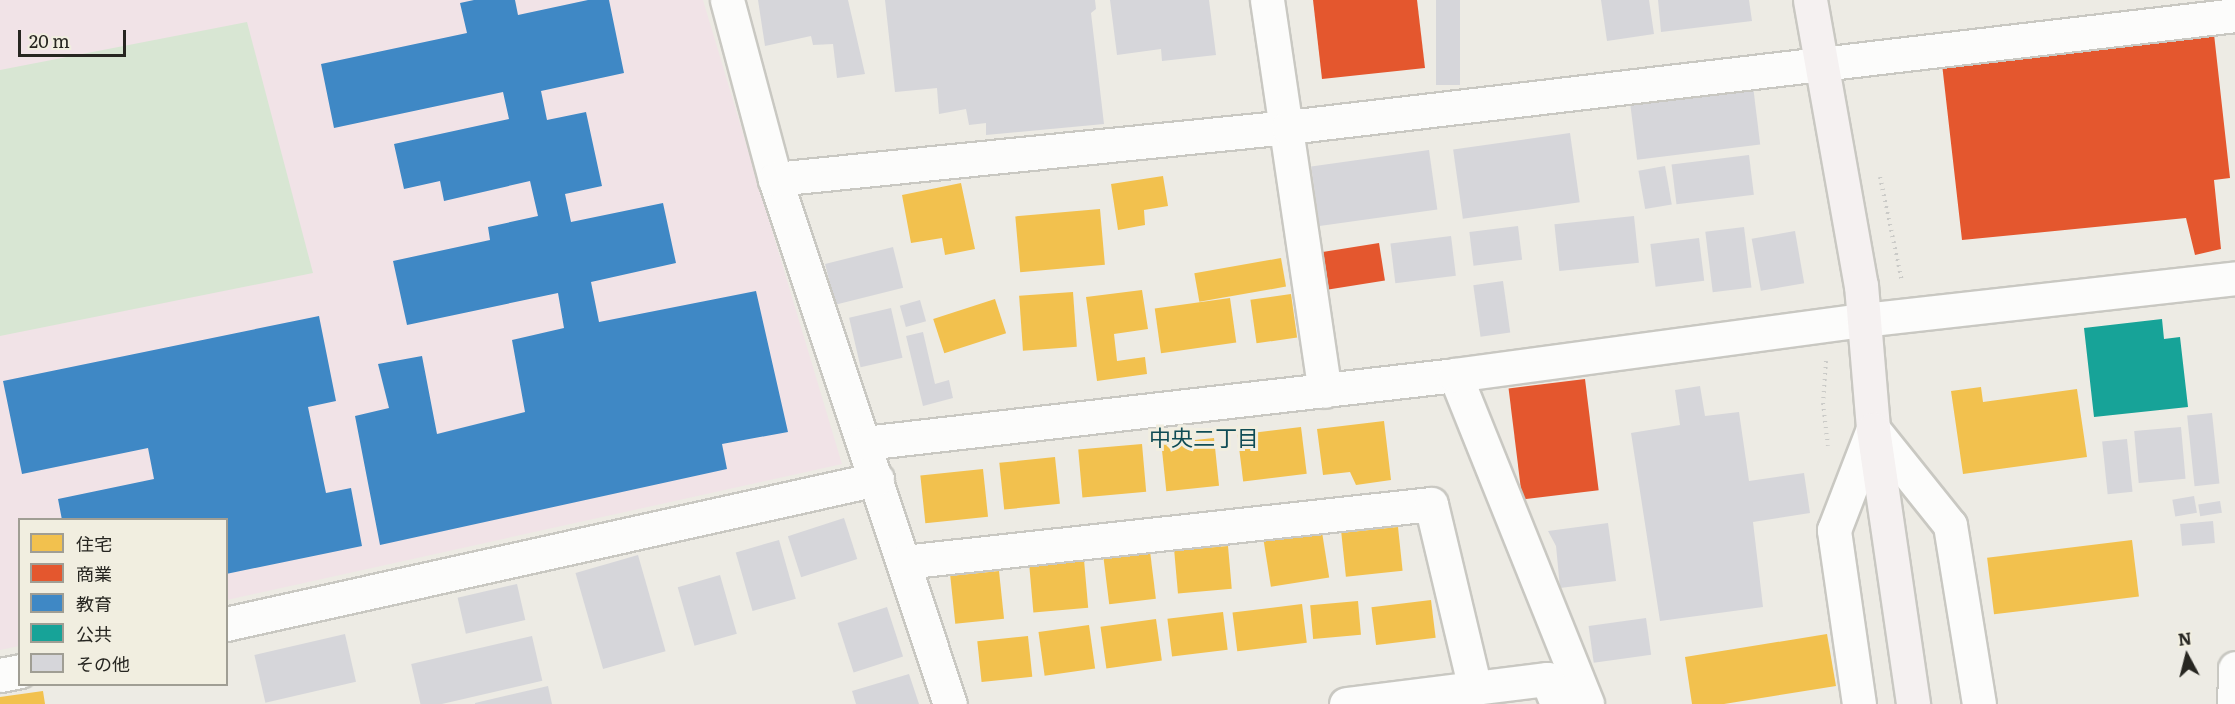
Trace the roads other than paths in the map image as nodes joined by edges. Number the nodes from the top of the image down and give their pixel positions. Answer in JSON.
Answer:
{"nodes":[{"id":1,"x":727,"y":0,"type":"edge"},
{"id":2,"x":1267,"y":0,"type":"edge"},
{"id":3,"x":1810,"y":0,"type":"edge"},
{"id":4,"x":2235,"y":15,"type":"edge"},
{"id":5,"x":1823,"y":64,"type":"junction"},
{"id":6,"x":1288,"y":127,"type":"junction"},
{"id":7,"x":775,"y":179,"type":"junction"},
{"id":8,"x":2235,"y":278,"type":"edge"},
{"id":9,"x":1863,"y":320,"type":"junction"},
{"id":10,"x":1455,"y":375,"type":"junction"},
{"id":11,"x":1325,"y":391,"type":"junction"},
{"id":12,"x":1874,"y":429,"type":"junction"},
{"id":13,"x":865,"y":443,"type":"junction"},
{"id":14,"x":877,"y":479,"type":"junction"},
{"id":15,"x":904,"y":562,"type":"junction"},
{"id":16,"x":228,"y":624,"type":"edge"},
{"id":17,"x":2235,"y":668,"type":"edge"},
{"id":18,"x":18,"y":671,"type":"edge"},
{"id":19,"x":0,"y":675,"type":"edge"},
{"id":20,"x":1475,"y":688,"type":"junction"},
{"id":21,"x":950,"y":704,"type":"edge"},
{"id":22,"x":1346,"y":704,"type":"edge"},
{"id":23,"x":1557,"y":704,"type":"edge"},
{"id":24,"x":1587,"y":704,"type":"edge"},
{"id":25,"x":1859,"y":704,"type":"edge"},
{"id":26,"x":1913,"y":704,"type":"edge"},
{"id":27,"x":1978,"y":704,"type":"edge"},
{"id":28,"x":2234,"y":704,"type":"edge"}],
"edges":[{"from":1,"to":7,"type":"street"},
{"from":2,"to":6,"type":"street"},
{"from":3,"to":5,"type":"street"},
{"from":4,"to":5,"type":"street"},
{"from":5,"to":6,"type":"street"},
{"from":5,"to":9,"type":"street"},
{"from":6,"to":7,"type":"street"},
{"from":6,"to":11,"type":"street"},
{"from":7,"to":13,"type":"street"},
{"from":8,"to":9,"type":"street"},
{"from":9,"to":10,"type":"street"},
{"from":9,"to":12,"type":"street"},
{"from":10,"to":11,"type":"street"},
{"from":10,"to":24,"type":"street"},
{"from":11,"to":13,"type":"street"},
{"from":12,"to":25,"type":"street"},
{"from":12,"to":26,"type":"street"},
{"from":12,"to":27,"type":"street"},
{"from":13,"to":14,"type":"street"},
{"from":14,"to":15,"type":"street"},
{"from":14,"to":16,"type":"street"},
{"from":15,"to":20,"type":"street"},
{"from":15,"to":21,"type":"street"},
{"from":17,"to":28,"type":"street"},
{"from":18,"to":19,"type":"street"},
{"from":20,"to":22,"type":"street"},
{"from":20,"to":23,"type":"street"}]}
